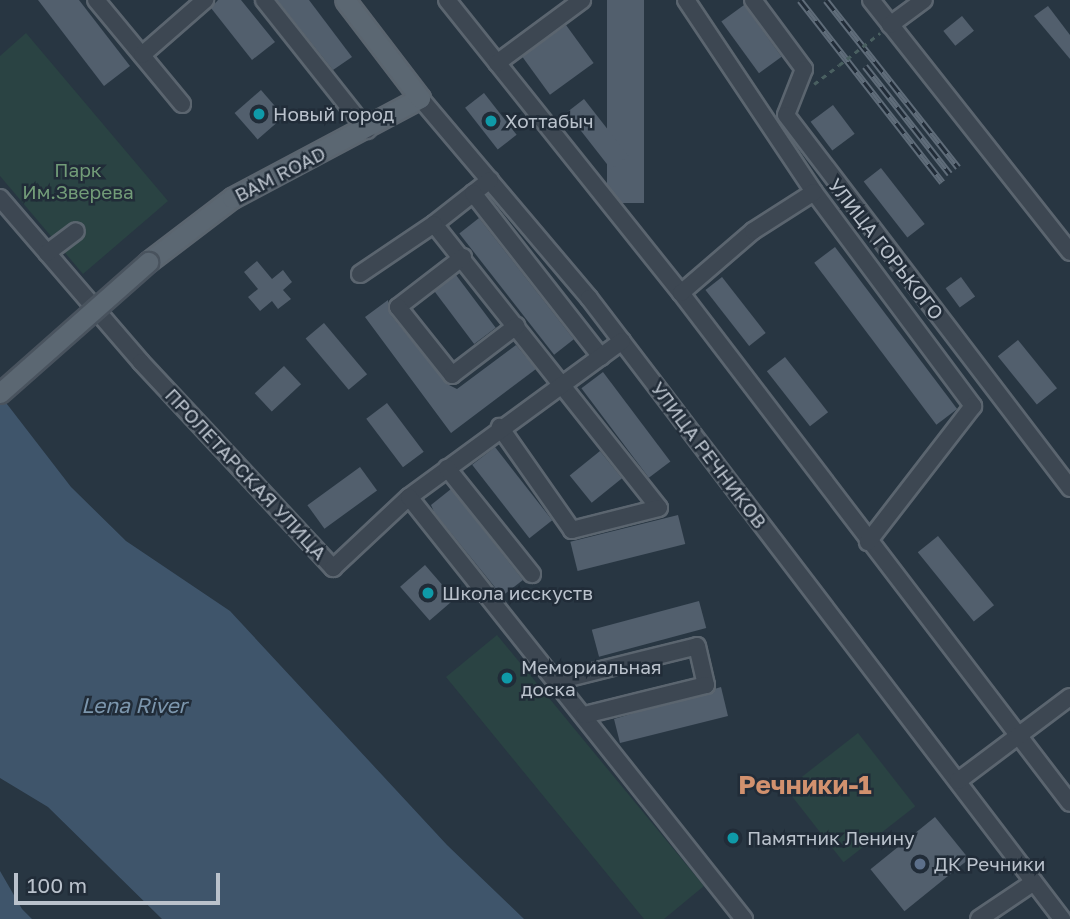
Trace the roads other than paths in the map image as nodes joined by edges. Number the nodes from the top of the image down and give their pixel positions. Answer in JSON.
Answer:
{"nodes":[{"id":1,"x":96,"y":0,"type":"edge"},
{"id":2,"x":205,"y":0,"type":"edge"},
{"id":3,"x":264,"y":0,"type":"edge"},
{"id":4,"x":345,"y":0,"type":"edge"},
{"id":5,"x":447,"y":0,"type":"edge"},
{"id":6,"x":582,"y":0,"type":"edge"},
{"id":7,"x":686,"y":0,"type":"edge"},
{"id":8,"x":753,"y":0,"type":"edge"},
{"id":9,"x":871,"y":0,"type":"edge"},
{"id":10,"x":924,"y":0,"type":"edge"},
{"id":11,"x":885,"y":29,"type":"junction"},
{"id":12,"x":142,"y":55,"type":"junction"},
{"id":13,"x":497,"y":63,"type":"junction"},
{"id":14,"x":420,"y":98,"type":"junction"},
{"id":15,"x":182,"y":104,"type":"dead end"},
{"id":16,"x":367,"y":130,"type":"junction"},
{"id":17,"x":490,"y":180,"type":"junction"},
{"id":18,"x":814,"y":192,"type":"junction"},
{"id":19,"x":473,"y":193,"type":"junction"},
{"id":20,"x":0,"y":198,"type":"edge"},
{"id":21,"x":434,"y":224,"type":"junction"},
{"id":22,"x":76,"y":231,"type":"dead end"},
{"id":23,"x":1070,"y":252,"type":"edge"},
{"id":24,"x":47,"y":253,"type":"junction"},
{"id":25,"x":463,"y":257,"type":"junction"},
{"id":26,"x":360,"y":274,"type":"dead end"},
{"id":27,"x":681,"y":293,"type":"junction"},
{"id":28,"x":516,"y":326,"type":"junction"},
{"id":29,"x":622,"y":341,"type":"junction"},
{"id":30,"x":601,"y":357,"type":"junction"},
{"id":31,"x":564,"y":382,"type":"junction"},
{"id":32,"x":0,"y":393,"type":"edge"},
{"id":33,"x":500,"y":427,"type":"junction"},
{"id":34,"x":447,"y":468,"type":"junction"},
{"id":35,"x":1070,"y":488,"type":"edge"},
{"id":36,"x":409,"y":497,"type":"junction"},
{"id":37,"x":868,"y":542,"type":"junction"},
{"id":38,"x":532,"y":574,"type":"dead end"},
{"id":39,"x":557,"y":681,"type":"junction"},
{"id":40,"x":1070,"y":697,"type":"edge"},
{"id":41,"x":584,"y":716,"type":"junction"},
{"id":42,"x":1017,"y":735,"type":"junction"},
{"id":43,"x":958,"y":780,"type":"junction"},
{"id":44,"x":1070,"y":803,"type":"edge"},
{"id":45,"x":1034,"y":882,"type":"junction"},
{"id":46,"x":744,"y":919,"type":"edge"},
{"id":47,"x":979,"y":919,"type":"edge"},
{"id":48,"x":1062,"y":919,"type":"edge"}],
"edges":[{"from":1,"to":12,"type":"street"},
{"from":2,"to":12,"type":"street"},
{"from":3,"to":16,"type":"street"},
{"from":4,"to":14,"type":"main road","name":"УЛИЦА РЕЧНИКОВ"},
{"from":5,"to":13,"type":"street"},
{"from":6,"to":13,"type":"street"},
{"from":7,"to":18,"type":"street"},
{"from":8,"to":35,"type":"street","name":"УЛИЦА ГОРЬКОГО"},
{"from":9,"to":11,"type":"street"},
{"from":10,"to":11,"type":"street"},
{"from":11,"to":23,"type":"street"},
{"from":12,"to":15,"type":"street"},
{"from":13,"to":27,"type":"street"},
{"from":14,"to":16,"type":"main road","name":"BAM ROAD"},
{"from":14,"to":17,"type":"street","name":"УЛИЦА РЕЧНИКОВ"},
{"from":16,"to":32,"type":"main road","name":"BAM ROAD","bridge":true},
{"from":17,"to":19,"type":"street"},
{"from":17,"to":29,"type":"street","name":"УЛИЦА РЕЧНИКОВ"},
{"from":18,"to":27,"type":"street"},
{"from":18,"to":37,"type":"street"},
{"from":19,"to":21,"type":"street"},
{"from":19,"to":30,"type":"street"},
{"from":20,"to":24,"type":"street","name":"ПРОЛЕТАРСКАЯ УЛИЦА"},
{"from":21,"to":25,"type":"street"},
{"from":21,"to":26,"type":"street"},
{"from":22,"to":24,"type":"street"},
{"from":24,"to":36,"type":"street","name":"ПРОЛЕТАРСКАЯ УЛИЦА"},
{"from":25,"to":28,"type":"street"},
{"from":25,"to":28,"type":"street"},
{"from":27,"to":37,"type":"street"},
{"from":28,"to":31,"type":"street"},
{"from":29,"to":30,"type":"street","name":"ПРОЛЕТАРСКАЯ УЛИЦА"},
{"from":29,"to":43,"type":"street","name":"УЛИЦА РЕЧНИКОВ"},
{"from":30,"to":31,"type":"street","name":"ПРОЛЕТАРСКАЯ УЛИЦА"},
{"from":31,"to":33,"type":"street","name":"ПРОЛЕТАРСКАЯ УЛИЦА"},
{"from":31,"to":33,"type":"street"},
{"from":33,"to":34,"type":"street","name":"ПРОЛЕТАРСКАЯ УЛИЦА"},
{"from":34,"to":36,"type":"street","name":"ПРОЛЕТАРСКАЯ УЛИЦА"},
{"from":34,"to":38,"type":"street"},
{"from":36,"to":39,"type":"street"},
{"from":37,"to":42,"type":"street"},
{"from":39,"to":41,"type":"street"},
{"from":39,"to":41,"type":"street"},
{"from":40,"to":42,"type":"street"},
{"from":41,"to":46,"type":"street"},
{"from":42,"to":43,"type":"street"},
{"from":42,"to":44,"type":"street"},
{"from":43,"to":45,"type":"street","name":"УЛИЦА РЕЧНИКОВ"},
{"from":45,"to":47,"type":"street"},
{"from":45,"to":48,"type":"street","name":"УЛИЦА РЕЧНИКОВ"}]}
